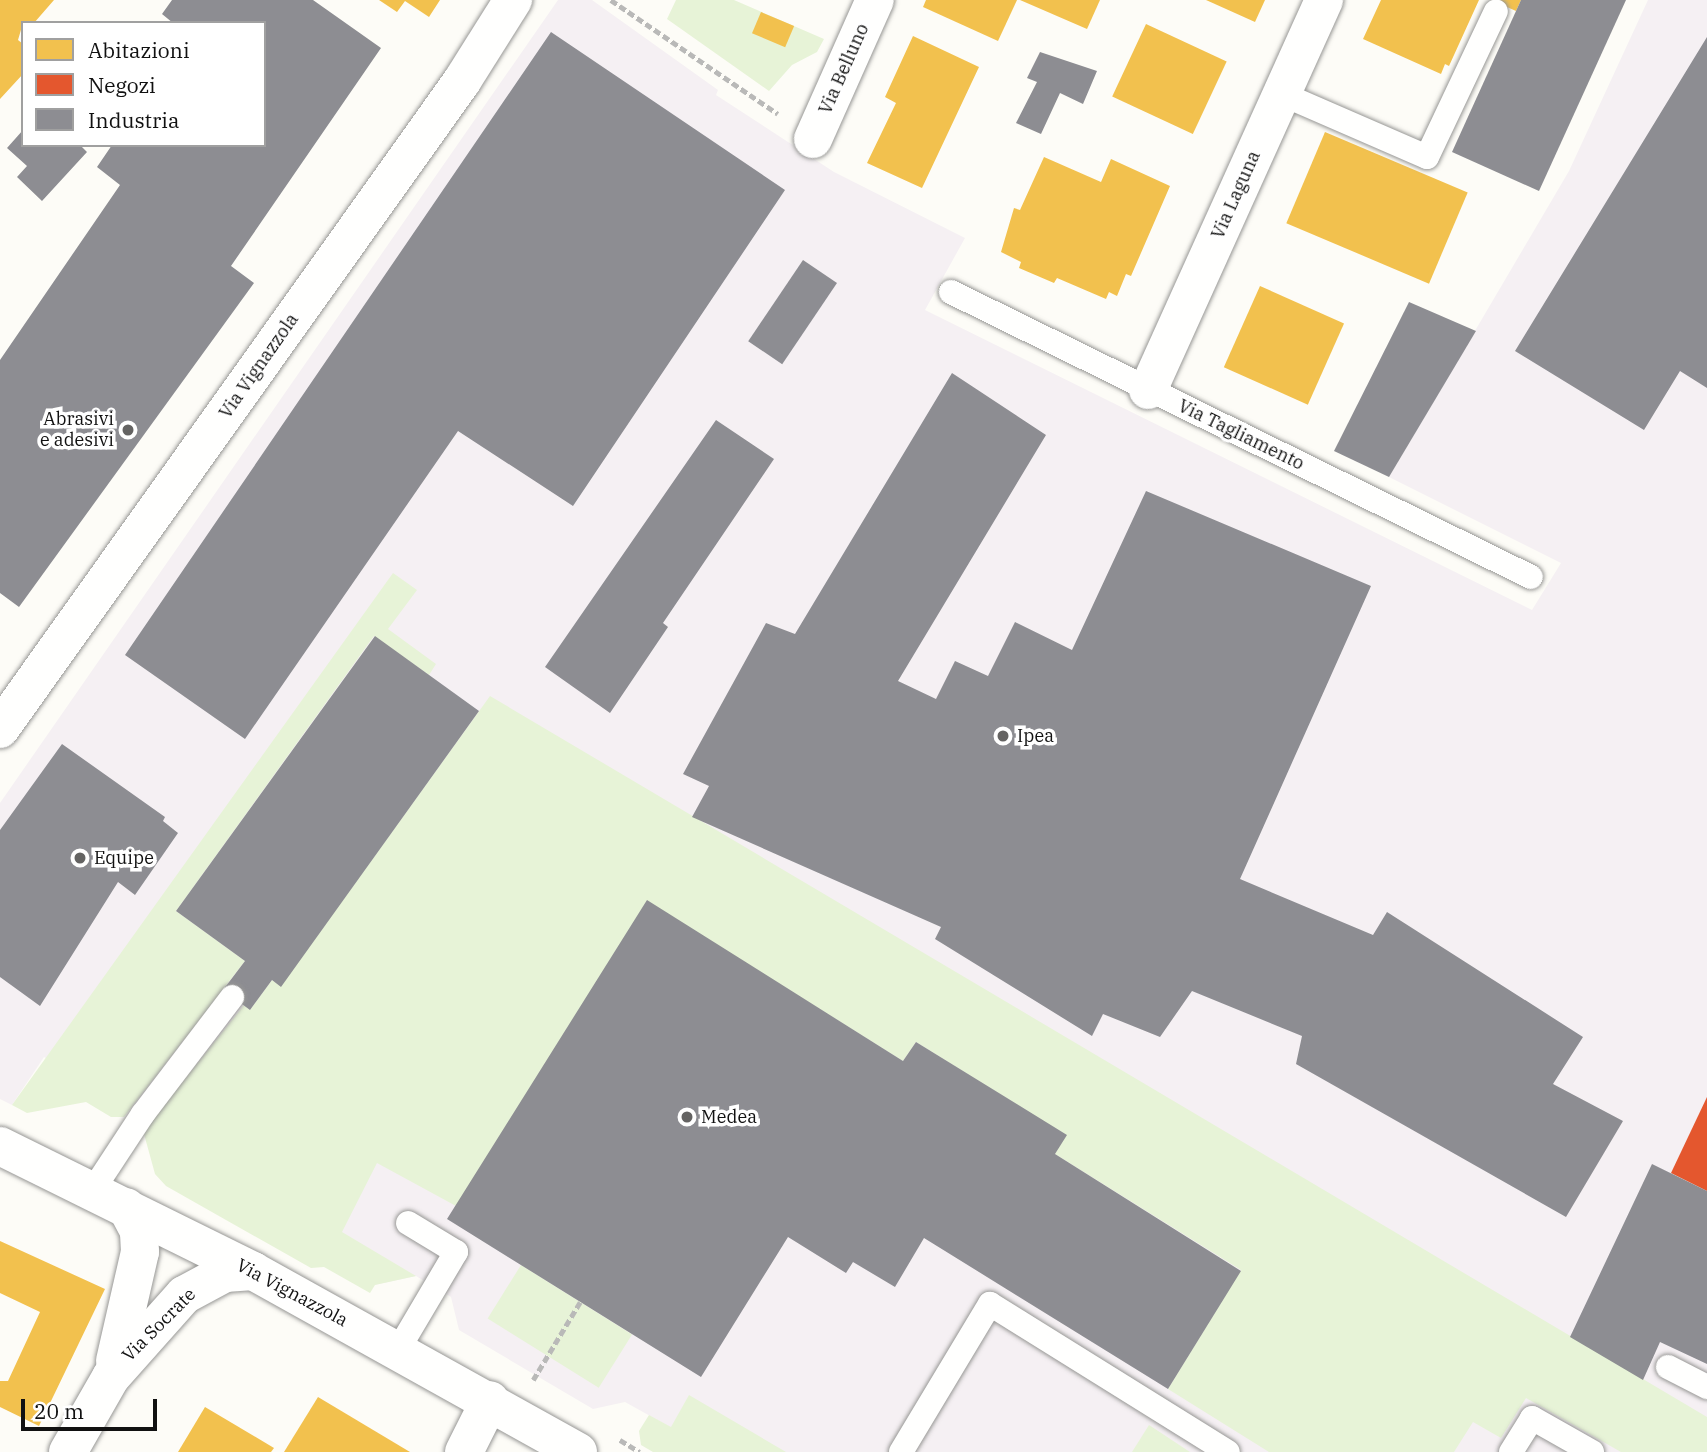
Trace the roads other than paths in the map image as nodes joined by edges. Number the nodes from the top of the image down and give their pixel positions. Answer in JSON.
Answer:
{"nodes":[{"id":1,"x":513,"y":0,"type":"edge"},
{"id":2,"x":876,"y":0,"type":"edge"},
{"id":3,"x":1324,"y":0,"type":"edge"},
{"id":4,"x":1496,"y":11,"type":"dead end"},
{"id":5,"x":1282,"y":94,"type":"junction"},
{"id":6,"x":813,"y":139,"type":"road end"},
{"id":7,"x":951,"y":292,"type":"dead end"},
{"id":8,"x":1148,"y":390,"type":"junction"},
{"id":9,"x":1531,"y":578,"type":"dead end"},
{"id":10,"x":0,"y":729,"type":"edge"},
{"id":11,"x":232,"y":997,"type":"dead end"},
{"id":12,"x":0,"y":1146,"type":"edge"},
{"id":13,"x":93,"y":1190,"type":"junction"},
{"id":14,"x":126,"y":1207,"type":"junction"},
{"id":15,"x":408,"y":1223,"type":"dead end"},
{"id":16,"x":253,"y":1271,"type":"junction"},
{"id":17,"x":398,"y":1350,"type":"junction"},
{"id":18,"x":1668,"y":1367,"type":"dead end"},
{"id":19,"x":111,"y":1377,"type":"junction"},
{"id":20,"x":1707,"y":1387,"type":"edge"},
{"id":21,"x":490,"y":1400,"type":"junction"},
{"id":22,"x":68,"y":1452,"type":"edge"},
{"id":23,"x":464,"y":1452,"type":"edge"},
{"id":24,"x":578,"y":1452,"type":"edge"},
{"id":25,"x":901,"y":1452,"type":"edge"},
{"id":26,"x":1228,"y":1452,"type":"edge"},
{"id":27,"x":1511,"y":1452,"type":"edge"},
{"id":28,"x":1592,"y":1452,"type":"edge"}],
"edges":[{"from":1,"to":10,"type":"street","name":"Via Vignazzola"},
{"from":2,"to":6,"type":"street","name":"Via Belluno"},
{"from":3,"to":5,"type":"street","name":"Via Laguna"},
{"from":4,"to":5,"type":"lane"},
{"from":5,"to":8,"type":"street","name":"Via Laguna"},
{"from":7,"to":8,"type":"lane","name":"Via Tagliamento"},
{"from":8,"to":9,"type":"lane","name":"Via Tagliamento"},
{"from":11,"to":13,"type":"lane"},
{"from":12,"to":13,"type":"street","name":"Via Vignazzola"},
{"from":13,"to":14,"type":"street","name":"Via Vignazzola"},
{"from":14,"to":16,"type":"street","name":"Via Vignazzola"},
{"from":14,"to":19,"type":"street","name":"Via Socrate"},
{"from":15,"to":17,"type":"lane"},
{"from":16,"to":17,"type":"street","name":"Via Vignazzola"},
{"from":16,"to":19,"type":"street","name":"Via Socrate"},
{"from":17,"to":21,"type":"street","name":"Via Vignazzola"},
{"from":18,"to":20,"type":"lane"},
{"from":19,"to":22,"type":"street","name":"Via Socrate"},
{"from":21,"to":23,"type":"street"},
{"from":21,"to":24,"type":"street","name":"Via Vignazzola"},
{"from":25,"to":26,"type":"lane"},
{"from":27,"to":28,"type":"lane"}]}
